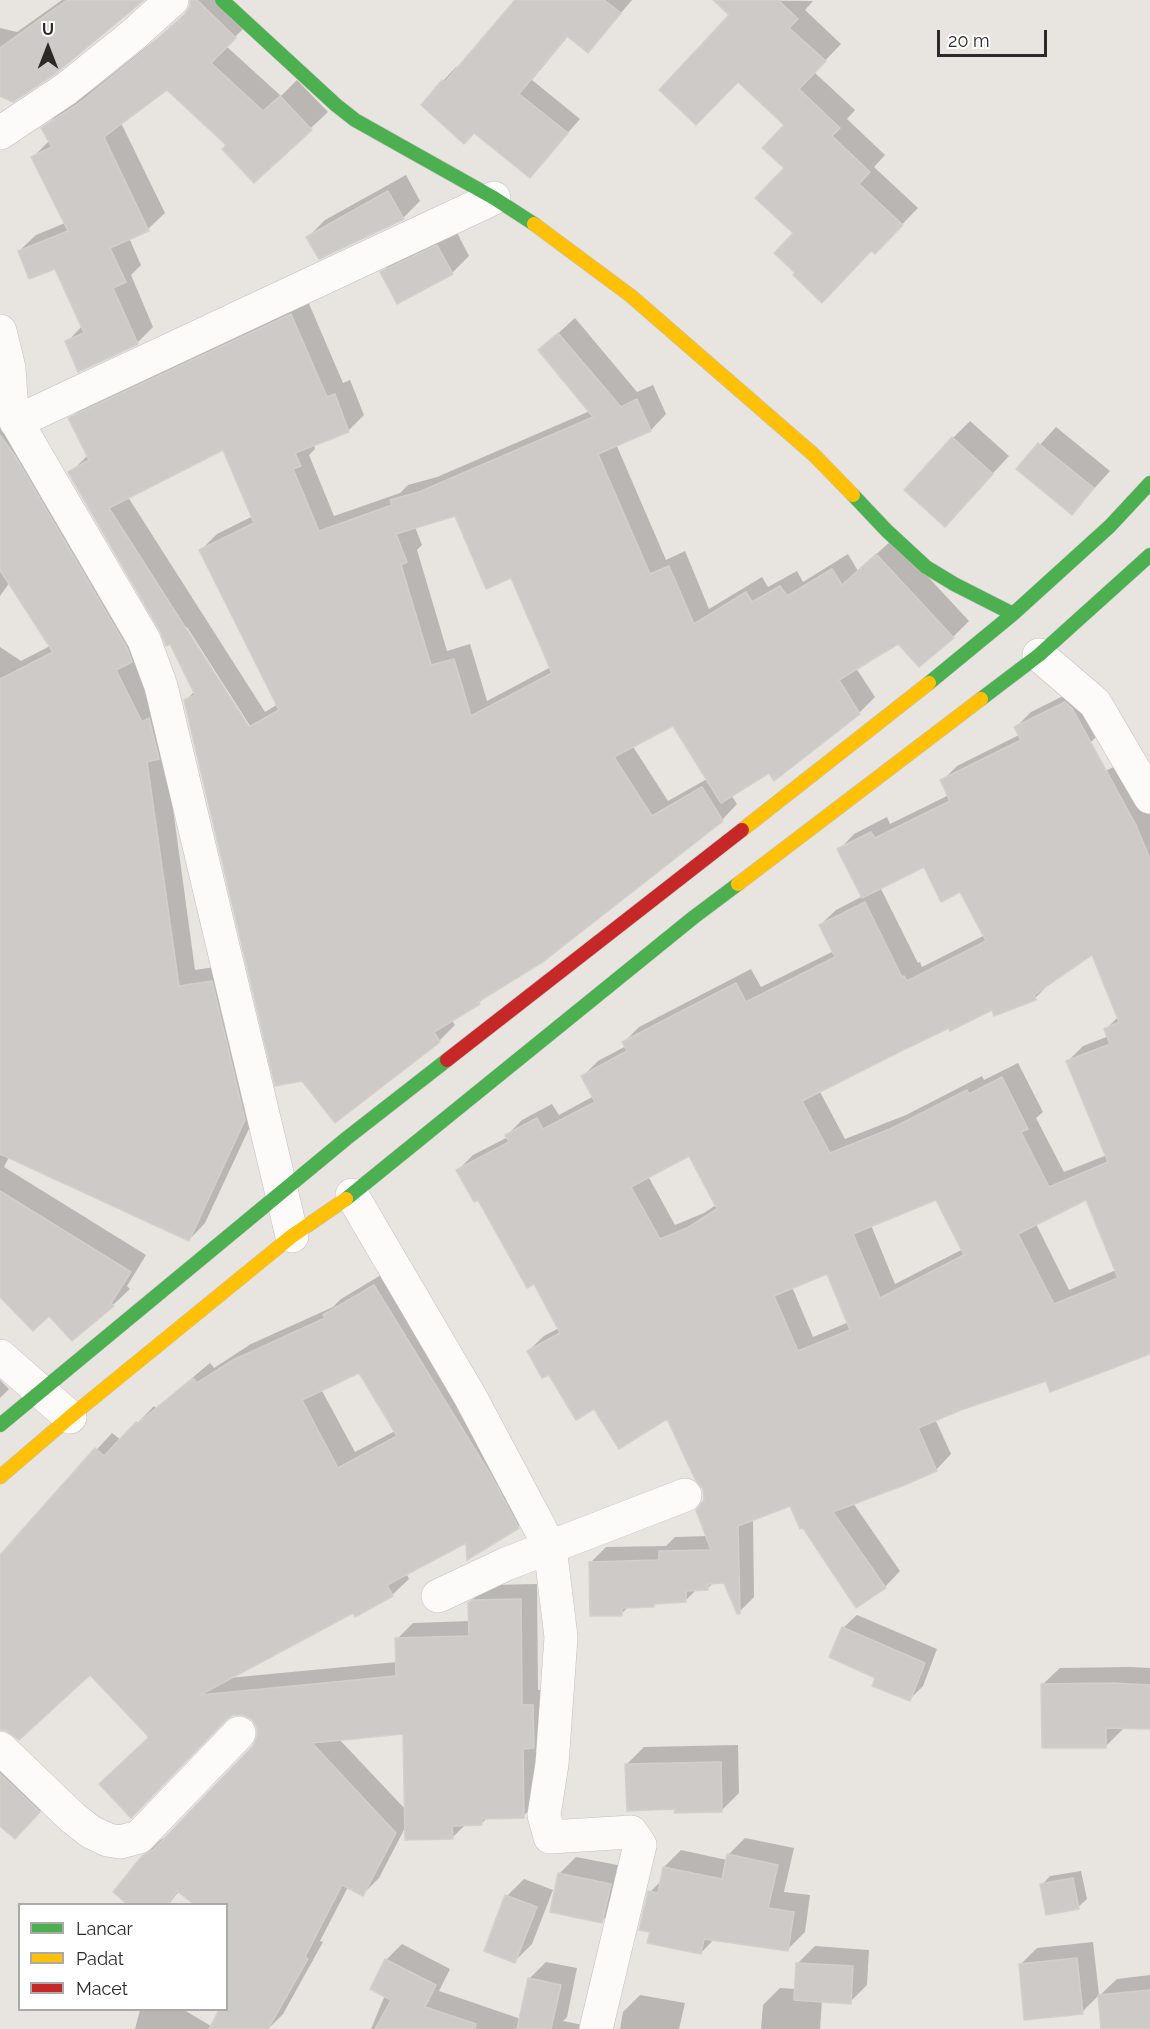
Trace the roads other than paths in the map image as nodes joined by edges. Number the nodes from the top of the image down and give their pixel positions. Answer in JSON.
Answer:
{"nodes":[{"id":1,"x":172,"y":0,"type":"edge"},
{"id":2,"x":222,"y":0,"type":"edge"},
{"id":3,"x":0,"y":133,"type":"edge"},
{"id":4,"x":495,"y":198,"type":"junction"},
{"id":5,"x":0,"y":331,"type":"edge"},
{"id":6,"x":16,"y":422,"type":"junction"},
{"id":7,"x":1150,"y":483,"type":"edge"},
{"id":8,"x":1150,"y":555,"type":"edge"},
{"id":9,"x":1013,"y":614,"type":"junction"},
{"id":10,"x":1039,"y":655,"type":"junction"},
{"id":11,"x":1150,"y":797,"type":"edge"},
{"id":12,"x":282,"y":1192,"type":"junction"},
{"id":13,"x":351,"y":1195,"type":"junction"},
{"id":14,"x":292,"y":1236,"type":"junction"},
{"id":15,"x":0,"y":1356,"type":"edge"},
{"id":16,"x":40,"y":1392,"type":"junction"},
{"id":17,"x":70,"y":1417,"type":"junction"},
{"id":18,"x":0,"y":1425,"type":"edge"},
{"id":19,"x":0,"y":1477,"type":"edge"},
{"id":20,"x":685,"y":1495,"type":"dead end"},
{"id":21,"x":550,"y":1547,"type":"junction"},
{"id":22,"x":438,"y":1596,"type":"dead end"},
{"id":23,"x":239,"y":1733,"type":"dead end"},
{"id":24,"x":0,"y":1748,"type":"edge"},
{"id":25,"x":596,"y":2029,"type":"edge"}],
"edges":[{"from":1,"to":3,"type":"street"},
{"from":2,"to":4,"type":"main road"},
{"from":4,"to":6,"type":"street"},
{"from":4,"to":9,"type":"main road"},
{"from":5,"to":6,"type":"street"},
{"from":6,"to":12,"type":"street"},
{"from":7,"to":9,"type":"main road"},
{"from":8,"to":10,"type":"main road"},
{"from":9,"to":12,"type":"main road"},
{"from":10,"to":11,"type":"street"},
{"from":10,"to":13,"type":"main road"},
{"from":12,"to":14,"type":"street"},
{"from":12,"to":16,"type":"main road"},
{"from":13,"to":14,"type":"main road"},
{"from":13,"to":21,"type":"street"},
{"from":14,"to":17,"type":"main road"},
{"from":15,"to":16,"type":"street"},
{"from":16,"to":17,"type":"street"},
{"from":16,"to":18,"type":"main road"},
{"from":17,"to":19,"type":"main road"},
{"from":20,"to":21,"type":"street"},
{"from":21,"to":22,"type":"street"},
{"from":21,"to":25,"type":"street"},
{"from":23,"to":24,"type":"street"}]}
